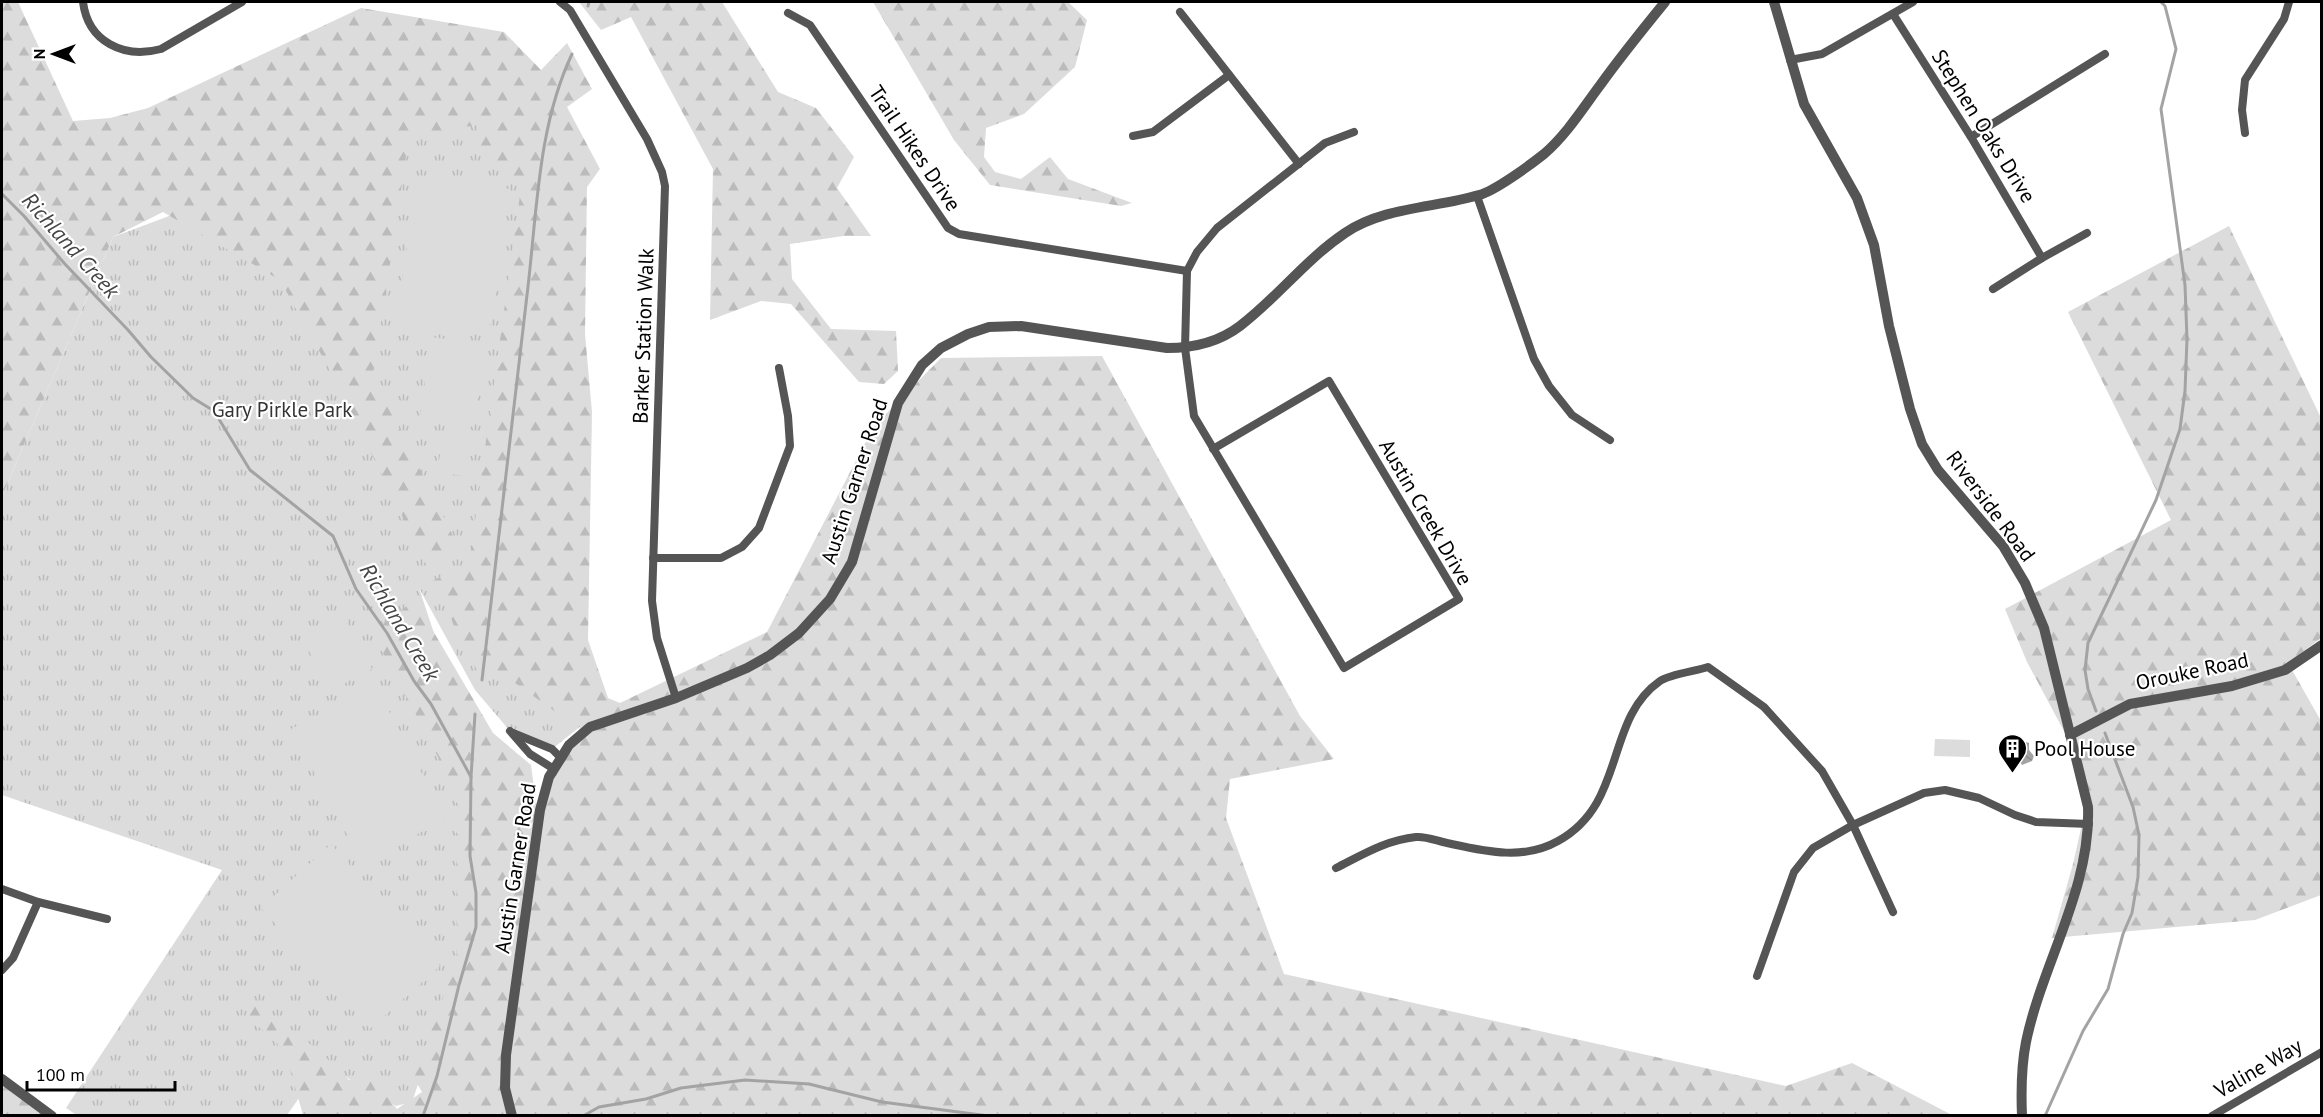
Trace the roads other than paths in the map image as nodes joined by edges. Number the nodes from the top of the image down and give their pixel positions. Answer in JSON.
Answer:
{"nodes":[{"id":1,"x":83,"y":2,"type":"edge"},
{"id":2,"x":242,"y":2,"type":"edge"},
{"id":3,"x":560,"y":2,"type":"edge"},
{"id":4,"x":1665,"y":2,"type":"edge"},
{"id":5,"x":1774,"y":2,"type":"edge"},
{"id":6,"x":1913,"y":2,"type":"edge"},
{"id":7,"x":2289,"y":2,"type":"edge"},
{"id":8,"x":1180,"y":12,"type":"dead end"},
{"id":9,"x":788,"y":14,"type":"dead end"},
{"id":10,"x":1893,"y":14,"type":"junction"},
{"id":11,"x":2105,"y":54,"type":"dead end"},
{"id":12,"x":1790,"y":60,"type":"junction"},
{"id":13,"x":1229,"y":75,"type":"junction"},
{"id":14,"x":1354,"y":132,"type":"dead end"},
{"id":15,"x":2245,"y":133,"type":"dead end"},
{"id":16,"x":1133,"y":136,"type":"dead end"},
{"id":17,"x":1971,"y":137,"type":"junction"},
{"id":18,"x":1299,"y":164,"type":"junction"},
{"id":19,"x":1477,"y":196,"type":"junction"},
{"id":20,"x":2087,"y":233,"type":"dead end"},
{"id":21,"x":2042,"y":258,"type":"junction"},
{"id":22,"x":1187,"y":271,"type":"junction"},
{"id":23,"x":1993,"y":289,"type":"dead end"},
{"id":24,"x":1185,"y":348,"type":"junction"},
{"id":25,"x":779,"y":368,"type":"dead end"},
{"id":26,"x":1610,"y":440,"type":"dead end"},
{"id":27,"x":1213,"y":449,"type":"junction"},
{"id":28,"x":653,"y":558,"type":"junction"},
{"id":29,"x":2322,"y":645,"type":"edge"},
{"id":30,"x":676,"y":698,"type":"junction"},
{"id":31,"x":2070,"y":735,"type":"junction"},
{"id":32,"x":561,"y":758,"type":"junction"},
{"id":33,"x":554,"y":769,"type":"junction"},
{"id":34,"x":2089,"y":824,"type":"junction"},
{"id":35,"x":1853,"y":825,"type":"junction"},
{"id":36,"x":1336,"y":868,"type":"dead end"},
{"id":37,"x":2,"y":889,"type":"edge"},
{"id":38,"x":38,"y":902,"type":"junction"},
{"id":39,"x":1893,"y":912,"type":"dead end"},
{"id":40,"x":107,"y":919,"type":"dead end"},
{"id":41,"x":2,"y":970,"type":"edge"},
{"id":42,"x":1757,"y":976,"type":"dead end"},
{"id":43,"x":2322,"y":1052,"type":"edge"},
{"id":44,"x":2,"y":1079,"type":"edge"},
{"id":45,"x":52,"y":1116,"type":"edge"},
{"id":46,"x":512,"y":1116,"type":"edge"},
{"id":47,"x":2022,"y":1116,"type":"edge"},
{"id":48,"x":2212,"y":1116,"type":"edge"}],
"edges":[{"from":1,"to":2,"type":"street"},
{"from":3,"to":28,"type":"street","name":"Barker Station Walk"},
{"from":4,"to":19,"type":"street","name":"Austin Garner Road"},
{"from":5,"to":12,"type":"street","name":"Riverside Road"},
{"from":6,"to":10,"type":"street"},
{"from":7,"to":15,"type":"street"},
{"from":8,"to":13,"type":"street"},
{"from":9,"to":22,"type":"street","name":"Trail Hikes Drive"},
{"from":10,"to":12,"type":"street"},
{"from":10,"to":17,"type":"street","name":"Stephen Oaks Drive"},
{"from":11,"to":17,"type":"street"},
{"from":12,"to":31,"type":"street","name":"Riverside Road"},
{"from":13,"to":16,"type":"street"},
{"from":13,"to":18,"type":"street"},
{"from":14,"to":18,"type":"street"},
{"from":17,"to":21,"type":"street","name":"Stephen Oaks Drive"},
{"from":18,"to":22,"type":"street"},
{"from":19,"to":24,"type":"street","name":"Austin Garner Road"},
{"from":19,"to":26,"type":"street"},
{"from":20,"to":21,"type":"street"},
{"from":21,"to":23,"type":"street"},
{"from":22,"to":24,"type":"street","name":"Austin Creek Drive"},
{"from":24,"to":27,"type":"street","name":"Austin Creek Drive"},
{"from":24,"to":30,"type":"street","name":"Austin Garner Road"},
{"from":25,"to":28,"type":"street"},
{"from":27,"to":27,"type":"street","name":"Austin Creek Drive"},
{"from":28,"to":30,"type":"street","name":"Barker Station Walk"},
{"from":29,"to":31,"type":"street","name":"Orouke Road"},
{"from":30,"to":32,"type":"street","name":"Austin Garner Road"},
{"from":31,"to":34,"type":"street","name":"Riverside Road"},
{"from":32,"to":33,"type":"street","name":"Austin Garner Road"},
{"from":32,"to":33,"type":"street"},
{"from":33,"to":46,"type":"street","name":"Austin Garner Road"},
{"from":34,"to":35,"type":"street"},
{"from":34,"to":47,"type":"street","name":"Riverside Road"},
{"from":35,"to":36,"type":"street"},
{"from":35,"to":39,"type":"street"},
{"from":35,"to":42,"type":"street"},
{"from":37,"to":38,"type":"street"},
{"from":38,"to":40,"type":"street"},
{"from":38,"to":41,"type":"street"},
{"from":43,"to":48,"type":"street","name":"Valine Way"},
{"from":44,"to":45,"type":"street"}]}
